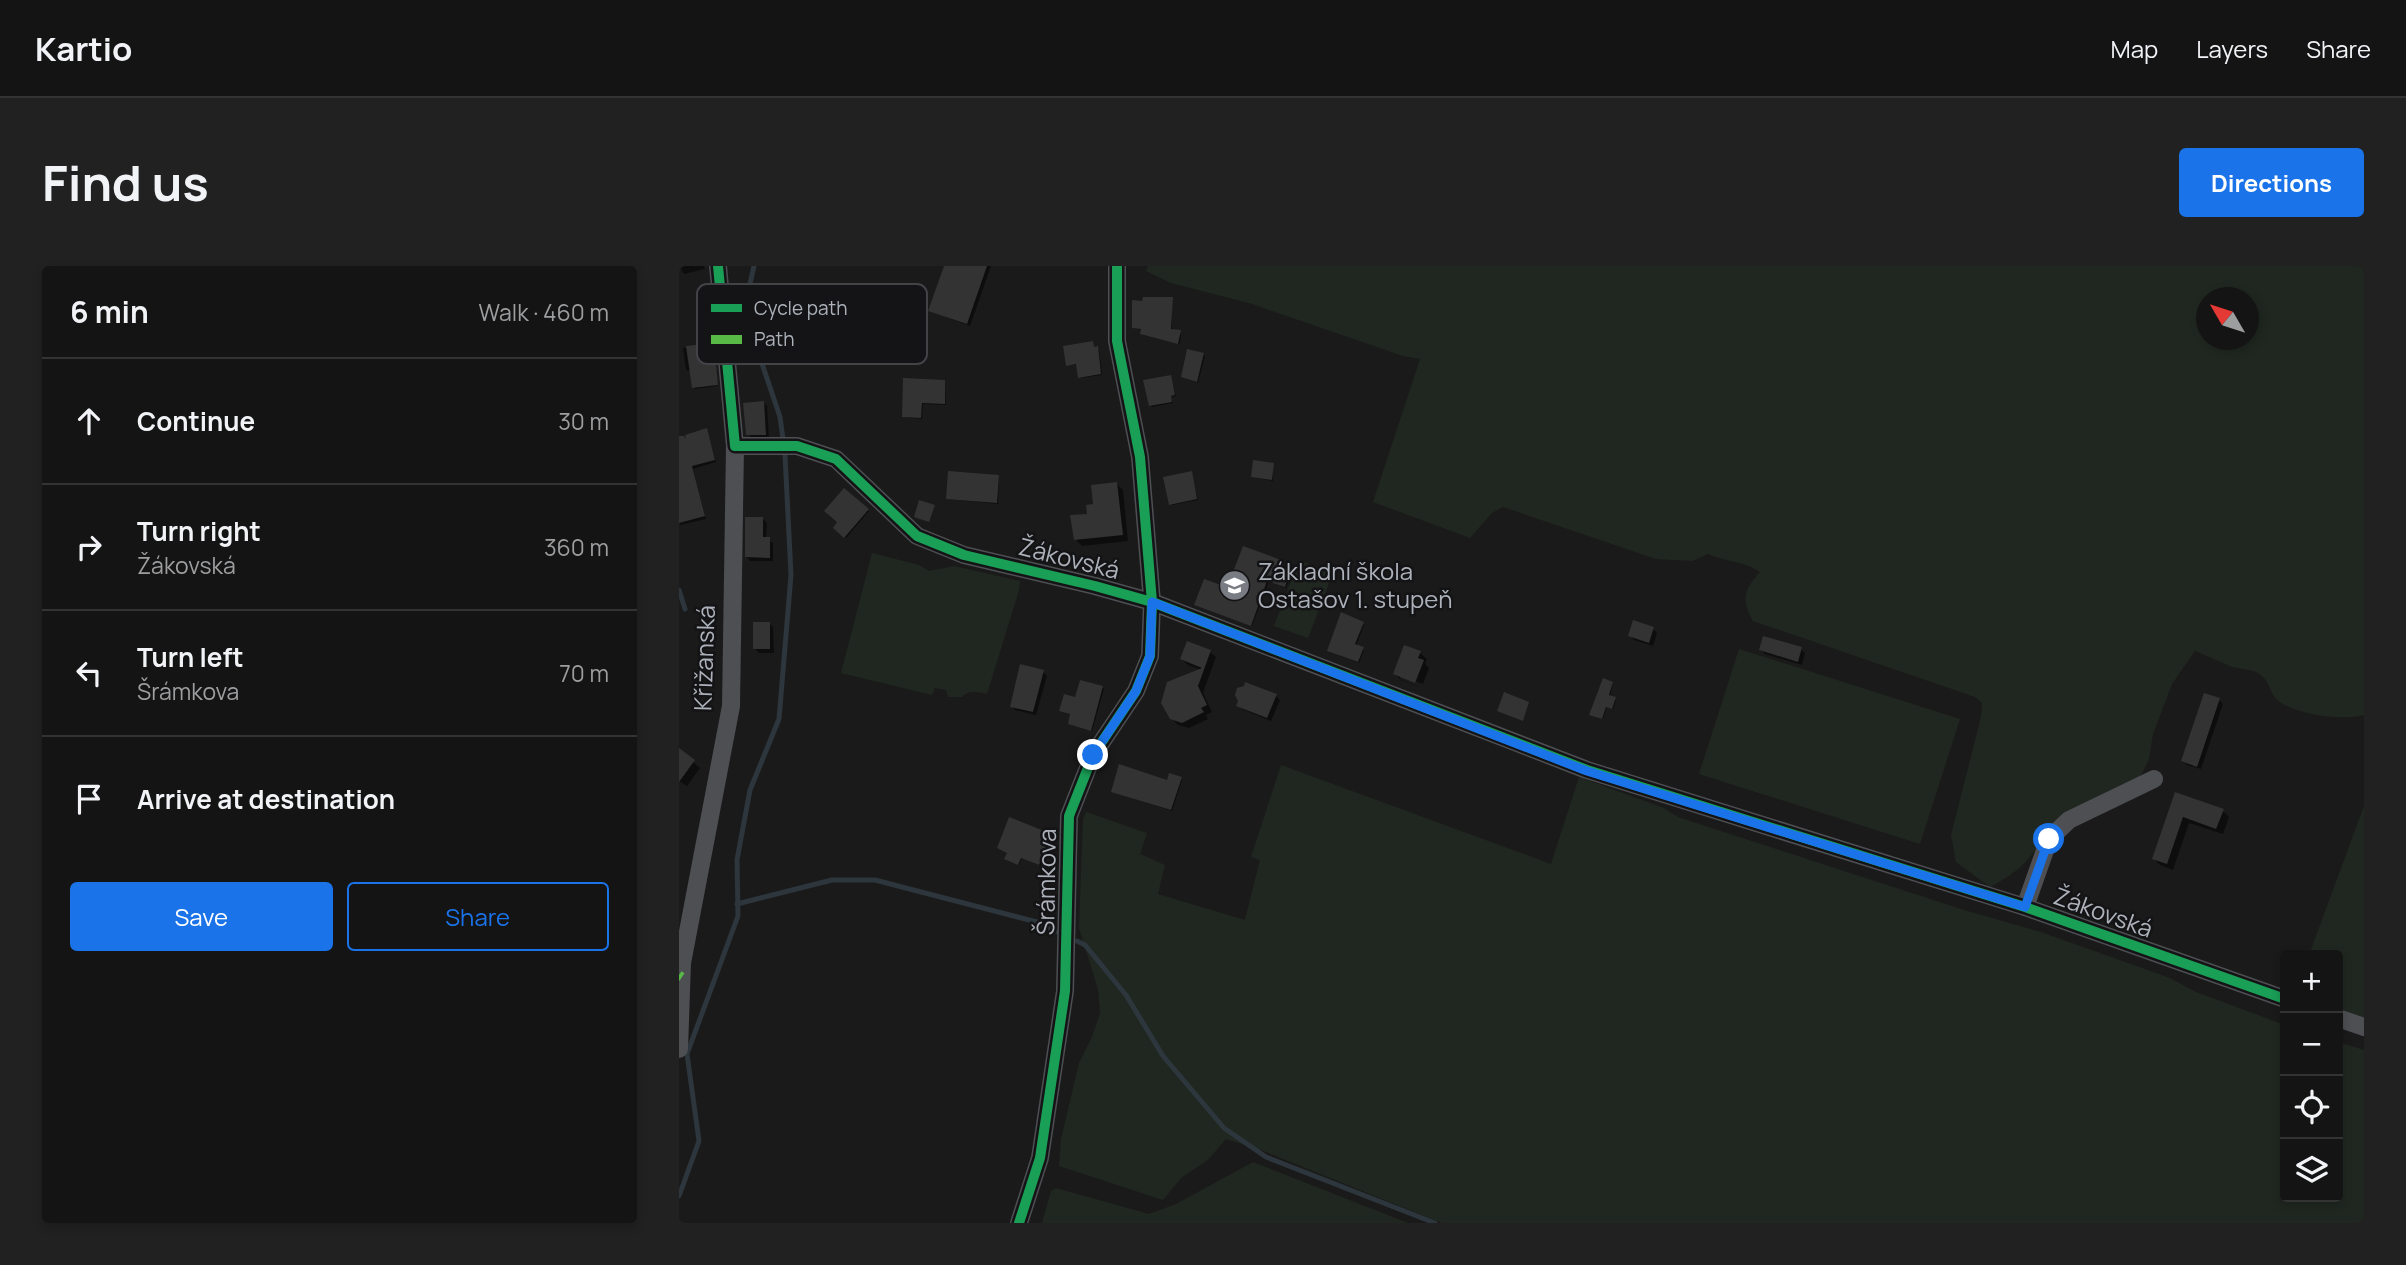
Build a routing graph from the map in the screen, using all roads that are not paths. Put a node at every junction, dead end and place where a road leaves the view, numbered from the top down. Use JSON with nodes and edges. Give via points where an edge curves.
{"nodes":[{"id":1,"x":718,"y":266,"type":"edge"},
{"id":2,"x":1117,"y":266,"type":"edge"},
{"id":3,"x":720,"y":284,"type":"edge"},
{"id":4,"x":727,"y":364,"type":"edge"},
{"id":5,"x":735,"y":446,"type":"junction"},
{"id":6,"x":1152,"y":602,"type":"junction"},
{"id":7,"x":2154,"y":779,"type":"dead end"},
{"id":8,"x":2025,"y":907,"type":"junction"},
{"id":9,"x":2280,"y":997,"type":"edge"},
{"id":10,"x":2343,"y":1020,"type":"edge"},
{"id":11,"x":2364,"y":1027,"type":"edge"},
{"id":12,"x":679,"y":1049,"type":"edge"},
{"id":13,"x":1019,"y":1223,"type":"edge"}],
"edges":[{"from":1,"to":3,"type":"street","name":"Křižanská"},
{"from":2,"to":6,"type":"street","name":"Šrámkova","via":[[1117,341],[1140,457]]},
{"from":4,"to":5,"type":"street","name":"Křižanská"},
{"from":5,"to":6,"type":"street","name":"Žákovská","via":[[797,446],[836,459],[917,536],[964,555]]},
{"from":5,"to":12,"type":"street","name":"Křižanská","via":[[731,706],[683,962]]},
{"from":6,"to":8,"type":"street","name":"Žákovská","via":[[1587,771]]},
{"from":6,"to":13,"type":"street","name":"Šrámkova","via":[[1150,656],[1136,691],[1093,755],[1069,816],[1065,991],[1040,1158]]},
{"from":7,"to":8,"type":"street","via":[[2069,820],[2049,839]]},
{"from":8,"to":9,"type":"street","name":"Žákovská"},
{"from":10,"to":11,"type":"street"}]}
